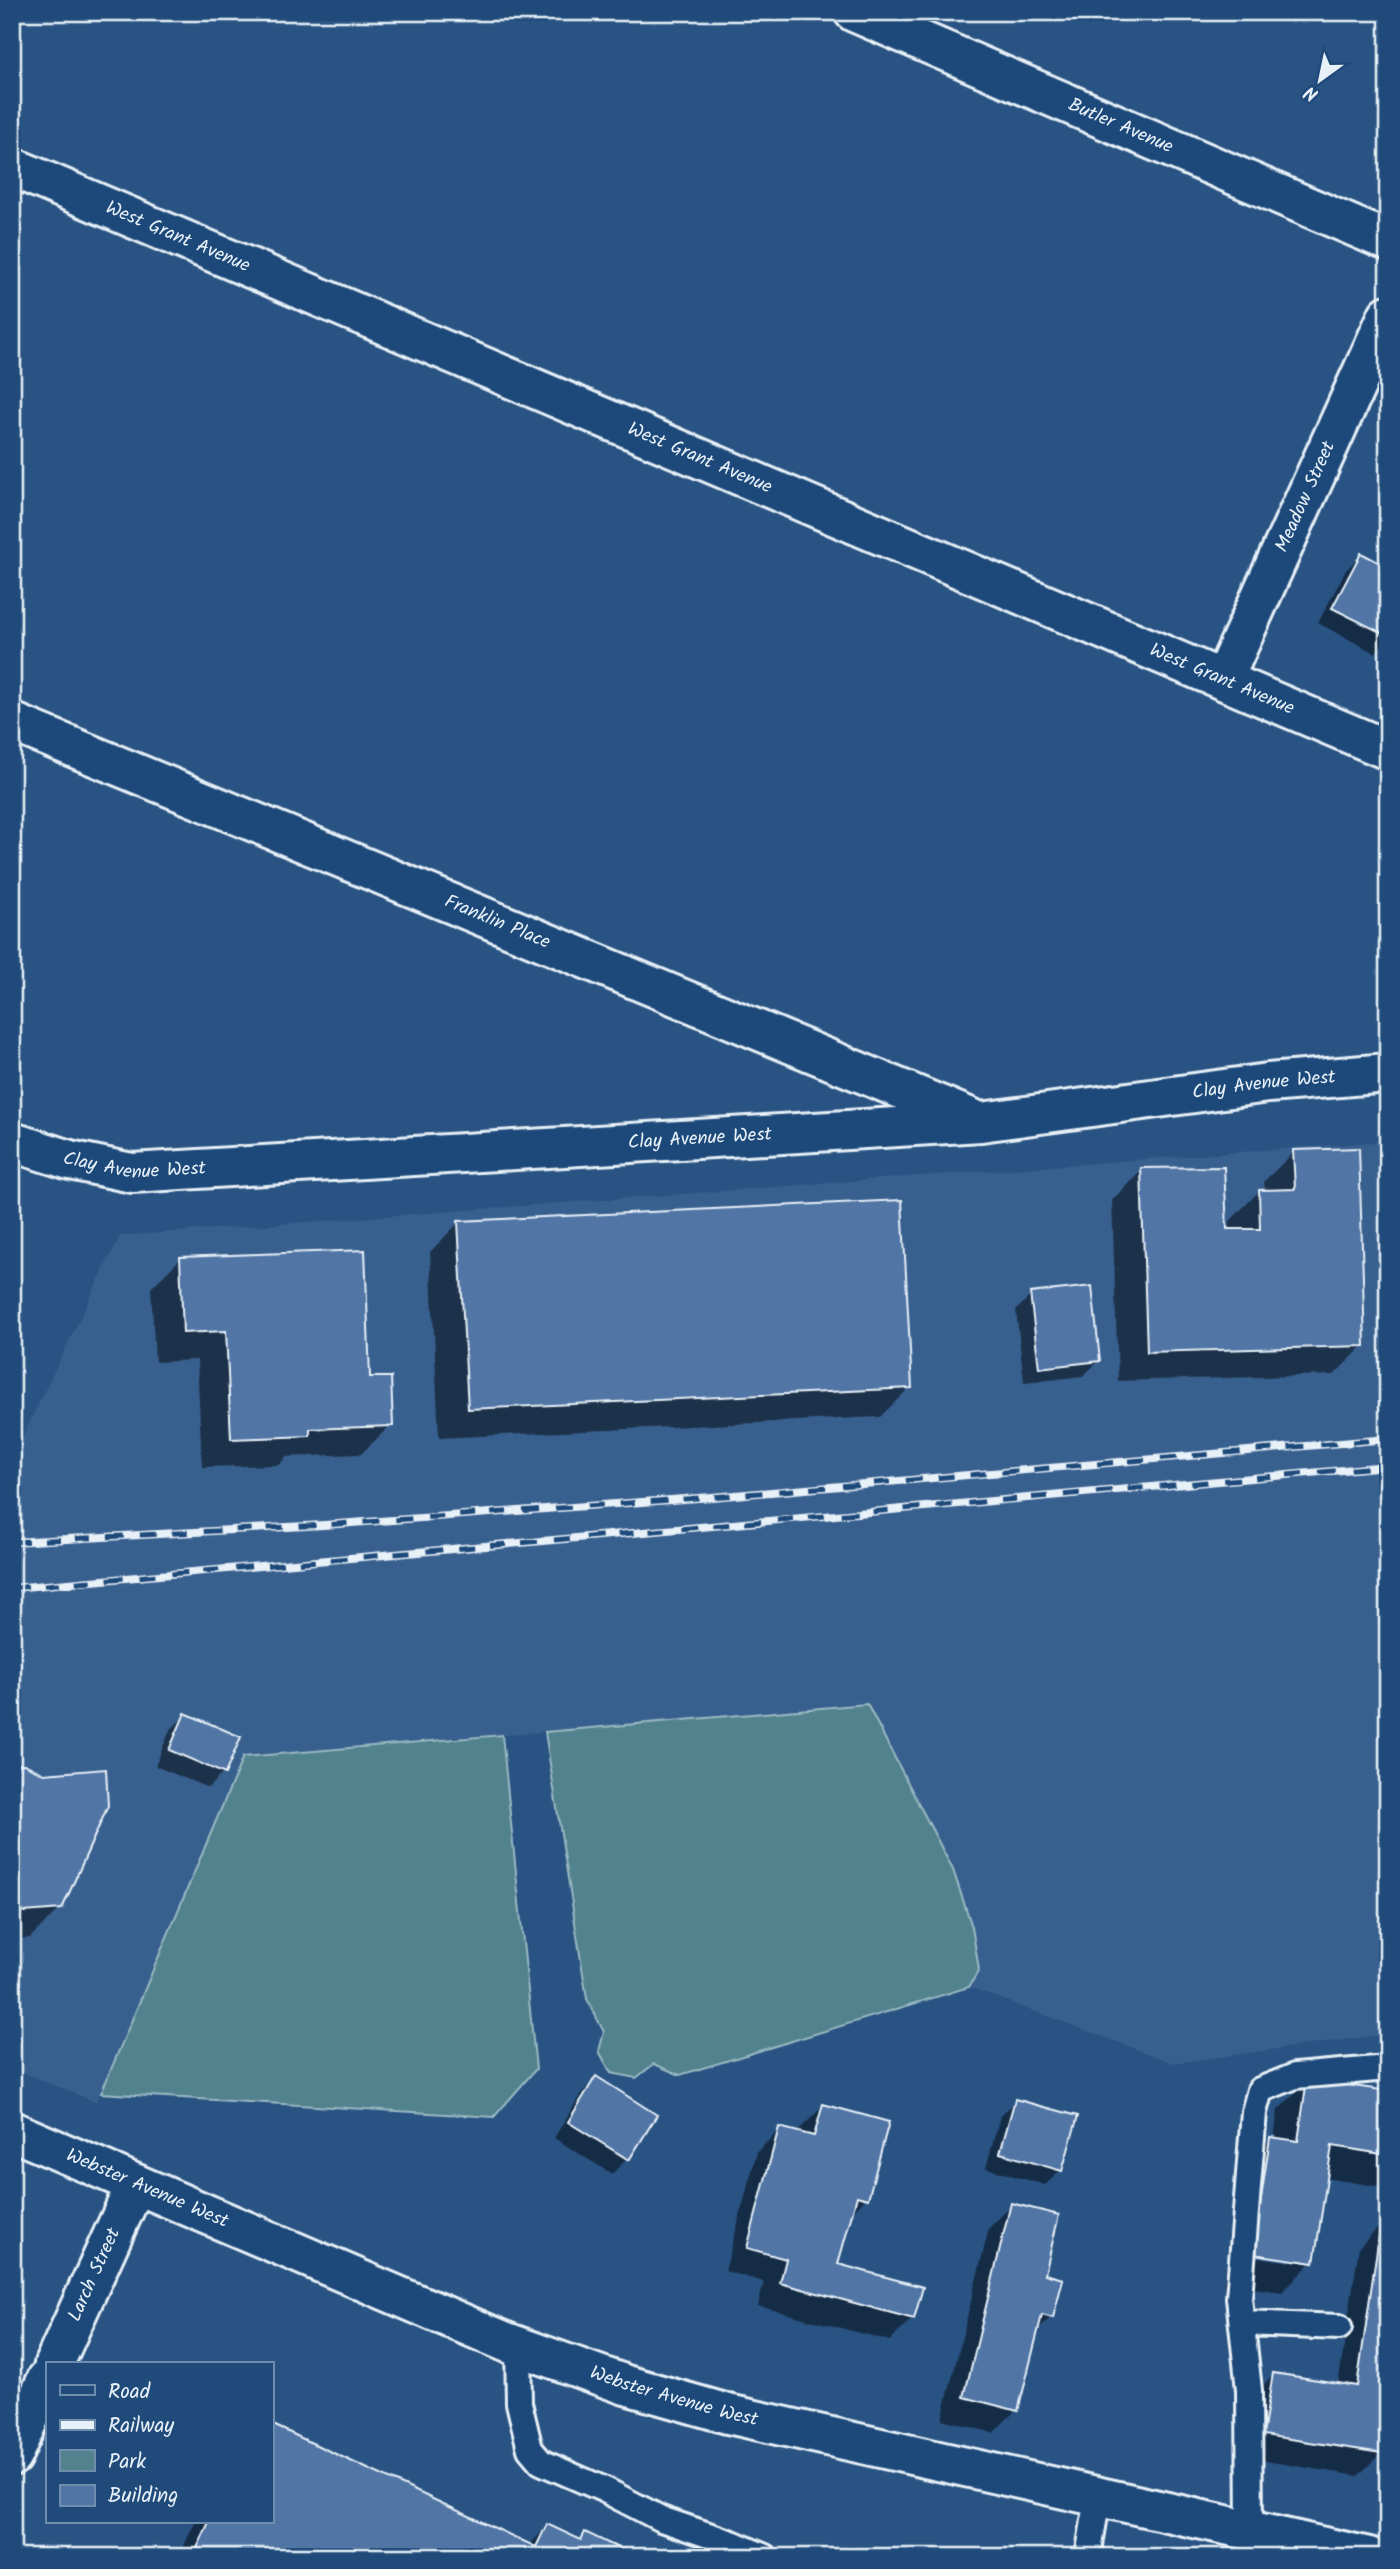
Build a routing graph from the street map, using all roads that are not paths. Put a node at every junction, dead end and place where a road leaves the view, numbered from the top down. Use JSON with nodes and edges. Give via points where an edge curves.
{"nodes":[{"id":1,"x":854,"y":12,"type":"edge"},
{"id":2,"x":12,"y":167,"type":"edge"},
{"id":3,"x":1388,"y":242,"type":"edge"},
{"id":4,"x":1388,"y":314,"type":"edge"},
{"id":5,"x":1223,"y":680,"type":"junction"},
{"id":6,"x":12,"y":722,"type":"edge"},
{"id":7,"x":1388,"y":750,"type":"edge"},
{"id":8,"x":1388,"y":1073,"type":"edge"},
{"id":9,"x":981,"y":1122,"type":"junction"},
{"id":10,"x":12,"y":1142,"type":"edge"},
{"id":11,"x":1388,"y":2068,"type":"edge"},
{"id":12,"x":12,"y":2131,"type":"edge"},
{"id":13,"x":136,"y":2184,"type":"junction"},
{"id":14,"x":1243,"y":2323,"type":"junction"},
{"id":15,"x":1339,"y":2327,"type":"dead end"},
{"id":16,"x":519,"y":2346,"type":"junction"},
{"id":17,"x":55,"y":2362,"type":"edge"},
{"id":18,"x":46,"y":2381,"type":"edge"},
{"id":19,"x":12,"y":2456,"type":"edge"},
{"id":20,"x":1098,"y":2497,"type":"junction"},
{"id":21,"x":1250,"y":2530,"type":"junction"},
{"id":22,"x":765,"y":2557,"type":"edge"},
{"id":23,"x":1088,"y":2557,"type":"edge"},
{"id":24,"x":1369,"y":2557,"type":"edge"}],
"edges":[{"from":1,"to":3,"type":"street","name":"Butler Avenue"},
{"from":2,"to":5,"type":"street","name":"West Grant Avenue"},
{"from":4,"to":5,"type":"street","name":"Meadow Street"},
{"from":5,"to":7,"type":"street","name":"West Grant Avenue"},
{"from":6,"to":9,"type":"street","name":"Franklin Place"},
{"from":8,"to":9,"type":"street","name":"Clay Avenue West","via":[[1268,1083]]},
{"from":9,"to":10,"type":"street","name":"Clay Avenue West","via":[[132,1173]]},
{"from":11,"to":14,"type":"lane","via":[[1295,2076],[1260,2090],[1254,2112],[1239,2298]]},
{"from":12,"to":13,"type":"street","name":"Webster Avenue West"},
{"from":13,"to":16,"type":"street","name":"Webster Avenue West"},
{"from":13,"to":17,"type":"street","name":"Larch Street"},
{"from":14,"to":15,"type":"lane"},
{"from":14,"to":21,"type":"lane","via":[[1250,2390]]},
{"from":16,"to":20,"type":"street","name":"Webster Avenue West","via":[[626,2385],[727,2414]]},
{"from":16,"to":22,"type":"lane","via":[[519,2403],[530,2449],[541,2462],[661,2519]]},
{"from":18,"to":19,"type":"street"},
{"from":20,"to":21,"type":"street","name":"Webster Avenue West"},
{"from":20,"to":23,"type":"lane"},
{"from":21,"to":24,"type":"street","name":"Webster Avenue West"}]}
